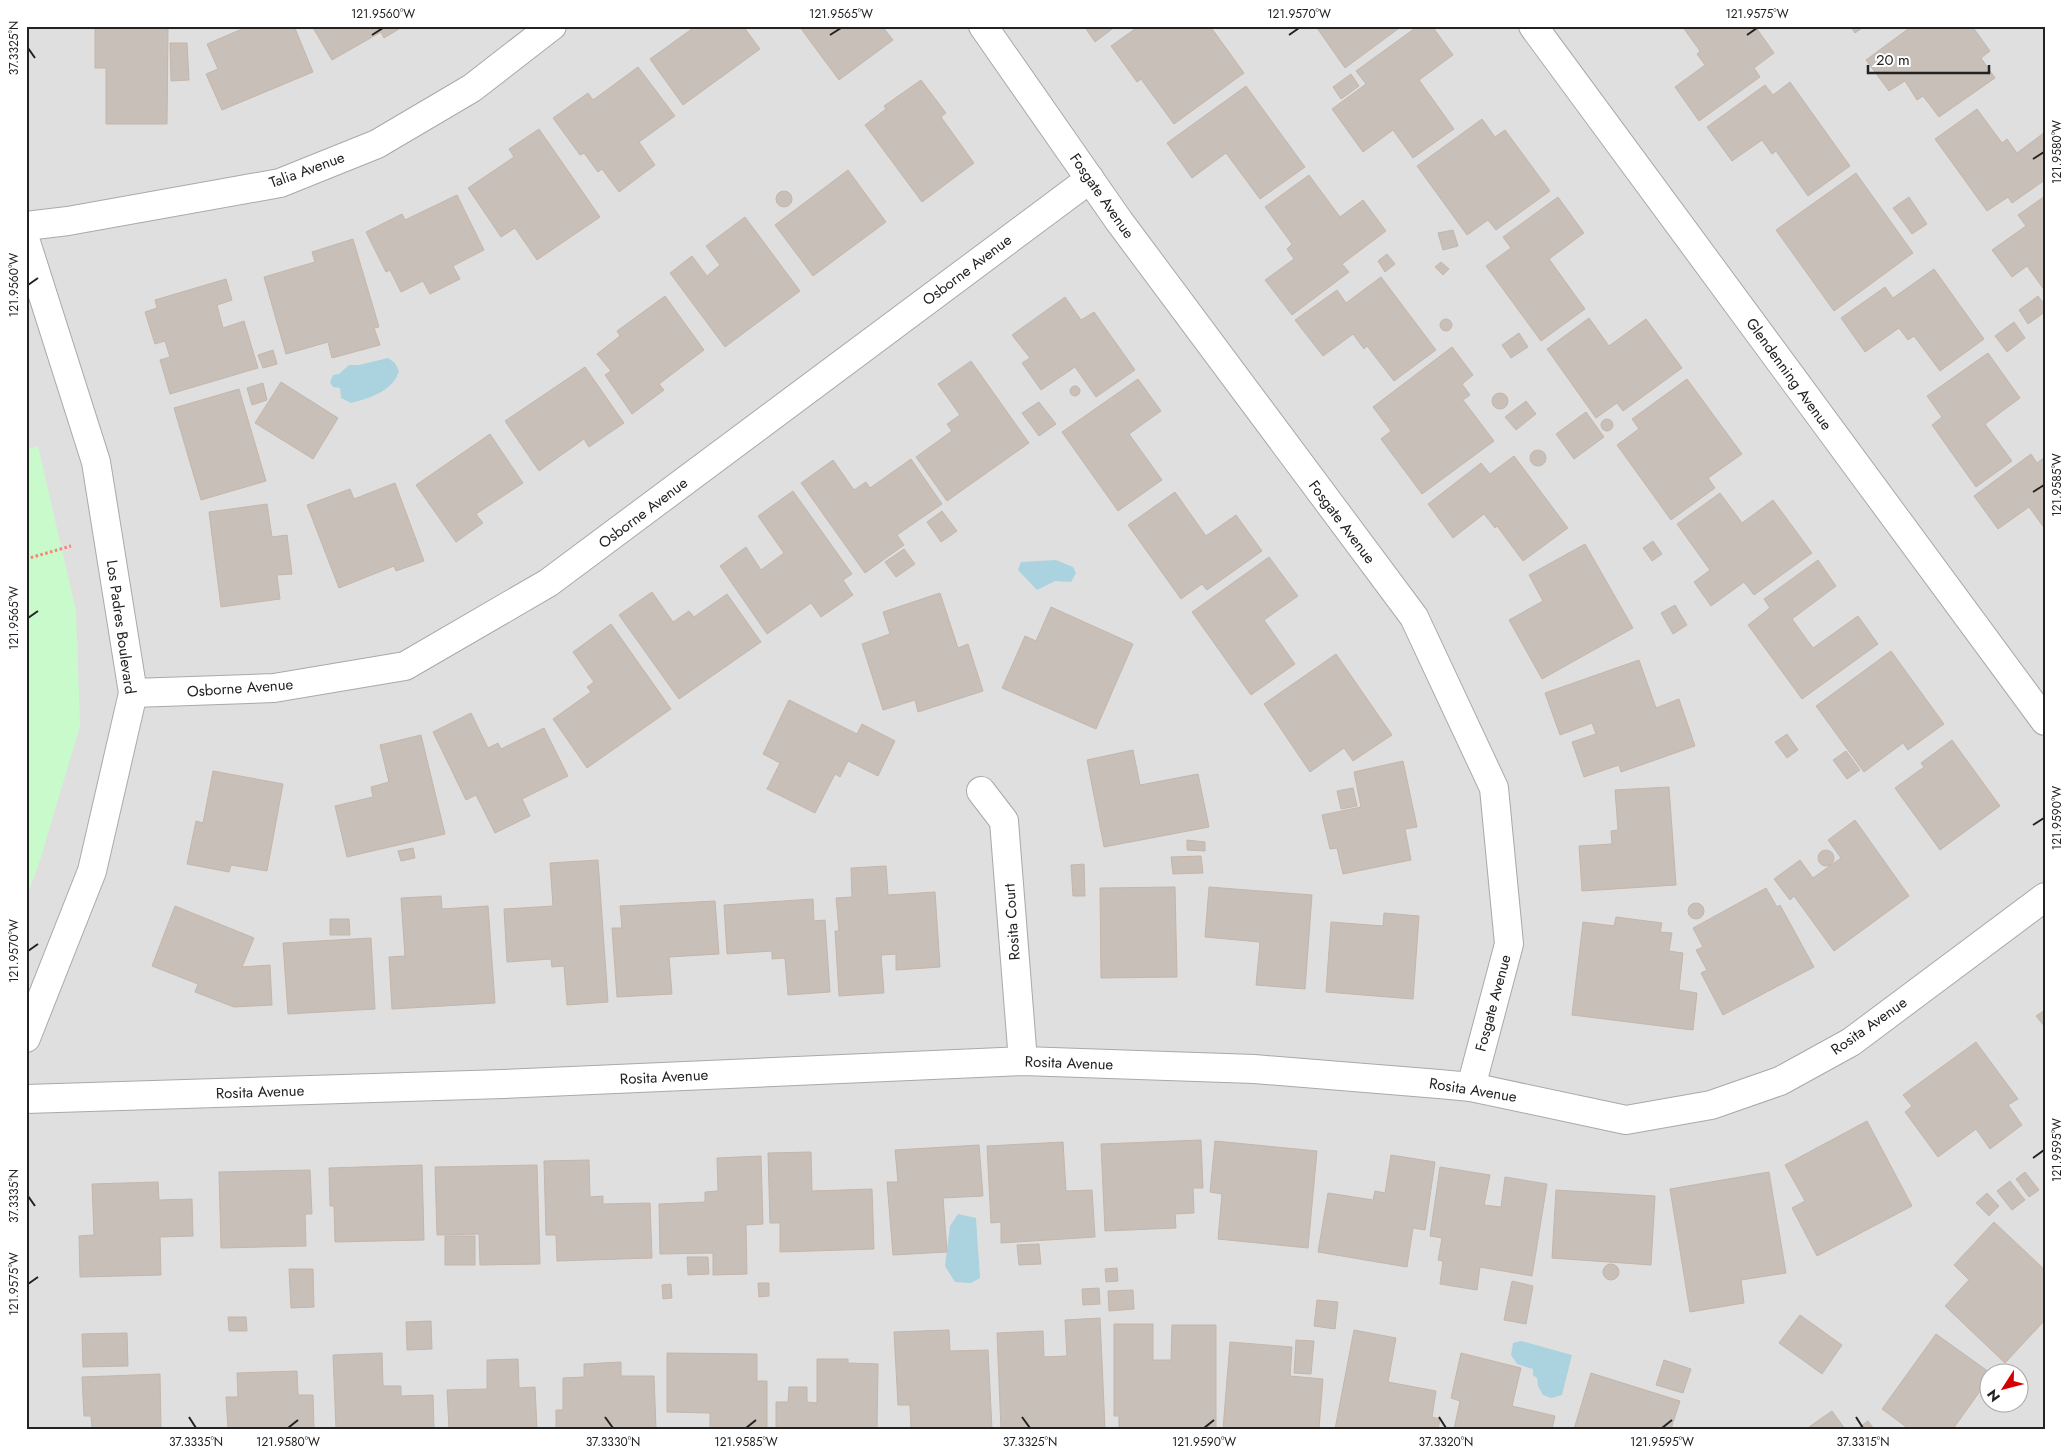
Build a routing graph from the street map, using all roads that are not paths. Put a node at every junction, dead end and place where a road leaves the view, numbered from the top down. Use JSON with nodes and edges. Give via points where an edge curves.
{"nodes":[{"id":1,"x":552,"y":26,"type":"edge"},
{"id":2,"x":983,"y":26,"type":"edge"},
{"id":3,"x":1533,"y":26,"type":"edge"},
{"id":4,"x":1090,"y":179,"type":"junction"},
{"id":5,"x":26,"y":226,"type":"edge"},
{"id":6,"x":26,"y":242,"type":"edge"},
{"id":7,"x":133,"y":694,"type":"junction"},
{"id":8,"x":2045,"y":721,"type":"edge"},
{"id":9,"x":981,"y":792,"type":"dead end"},
{"id":10,"x":2045,"y":898,"type":"edge"},
{"id":11,"x":26,"y":1038,"type":"edge"},
{"id":12,"x":1023,"y":1061,"type":"junction"},
{"id":13,"x":1471,"y":1087,"type":"junction"},
{"id":14,"x":26,"y":1099,"type":"edge"}],
"edges":[{"from":1,"to":5,"type":"street","name":"Talia Avenue","via":[[472,88],[377,144],[280,183]]},
{"from":2,"to":4,"type":"street","name":"Fosgate Avenue"},
{"from":3,"to":8,"type":"street","name":"Glendenning Avenue"},
{"from":4,"to":7,"type":"street","name":"Osborne Avenue","via":[[548,584],[405,666],[274,688]]},
{"from":4,"to":13,"type":"street","name":"Fosgate Avenue","via":[[1414,617],[1494,788],[1509,944]]},
{"from":6,"to":7,"type":"street","name":"Los Padres Boulevard","via":[[96,462]]},
{"from":7,"to":11,"type":"street","name":"Los Padres Boulevard","via":[[92,871]]},
{"from":9,"to":12,"type":"street","name":"Rosita Court","via":[[1004,821]]},
{"from":10,"to":13,"type":"street","name":"Rosita Avenue","via":[[1851,1042],[1780,1081],[1711,1105],[1626,1120]]},
{"from":12,"to":13,"type":"street","name":"Rosita Avenue","via":[[1254,1069]]},
{"from":12,"to":14,"type":"street","name":"Rosita Avenue","via":[[513,1084]]}]}
